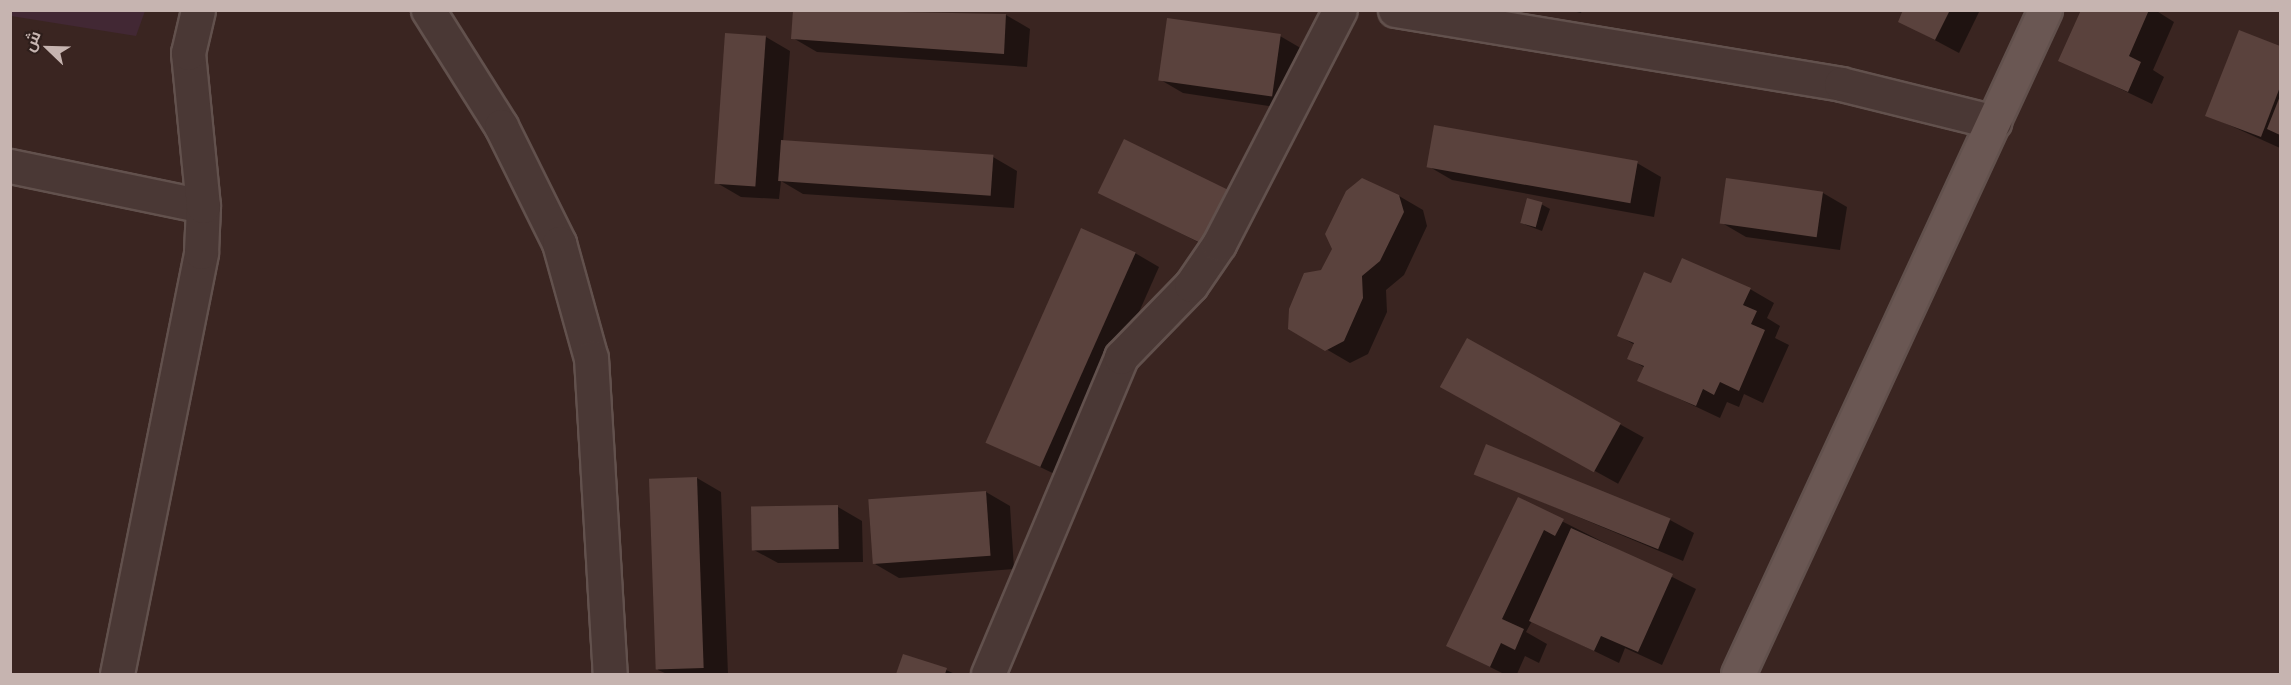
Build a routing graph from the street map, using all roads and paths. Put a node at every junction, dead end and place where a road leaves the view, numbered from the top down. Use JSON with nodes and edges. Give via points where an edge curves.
{"nodes":[{"id":1,"x":198,"y":10,"type":"edge"},
{"id":2,"x":428,"y":10,"type":"edge"},
{"id":3,"x":1340,"y":10,"type":"edge"},
{"id":4,"x":1395,"y":10,"type":"edge"},
{"id":5,"x":2045,"y":10,"type":"edge"},
{"id":6,"x":1994,"y":122,"type":"junction"},
{"id":7,"x":10,"y":166,"type":"edge"},
{"id":8,"x":202,"y":206,"type":"junction"},
{"id":9,"x":117,"y":675,"type":"edge"},
{"id":10,"x":610,"y":675,"type":"edge"},
{"id":11,"x":988,"y":675,"type":"edge"},
{"id":12,"x":1738,"y":675,"type":"edge"}],
"edges":[{"from":1,"to":8,"type":"street","via":[[188,53]]},
{"from":2,"to":10,"type":"street","via":[[501,126],[559,243],[591,358]]},
{"from":3,"to":11,"type":"street","via":[[1219,244],[1191,285],[1121,357]]},
{"from":4,"to":6,"type":"street","via":[[1840,84]]},
{"from":5,"to":6,"type":"main road"},
{"from":6,"to":12,"type":"main road"},
{"from":7,"to":8,"type":"street"},
{"from":8,"to":9,"type":"street","via":[[201,252]]}]}
